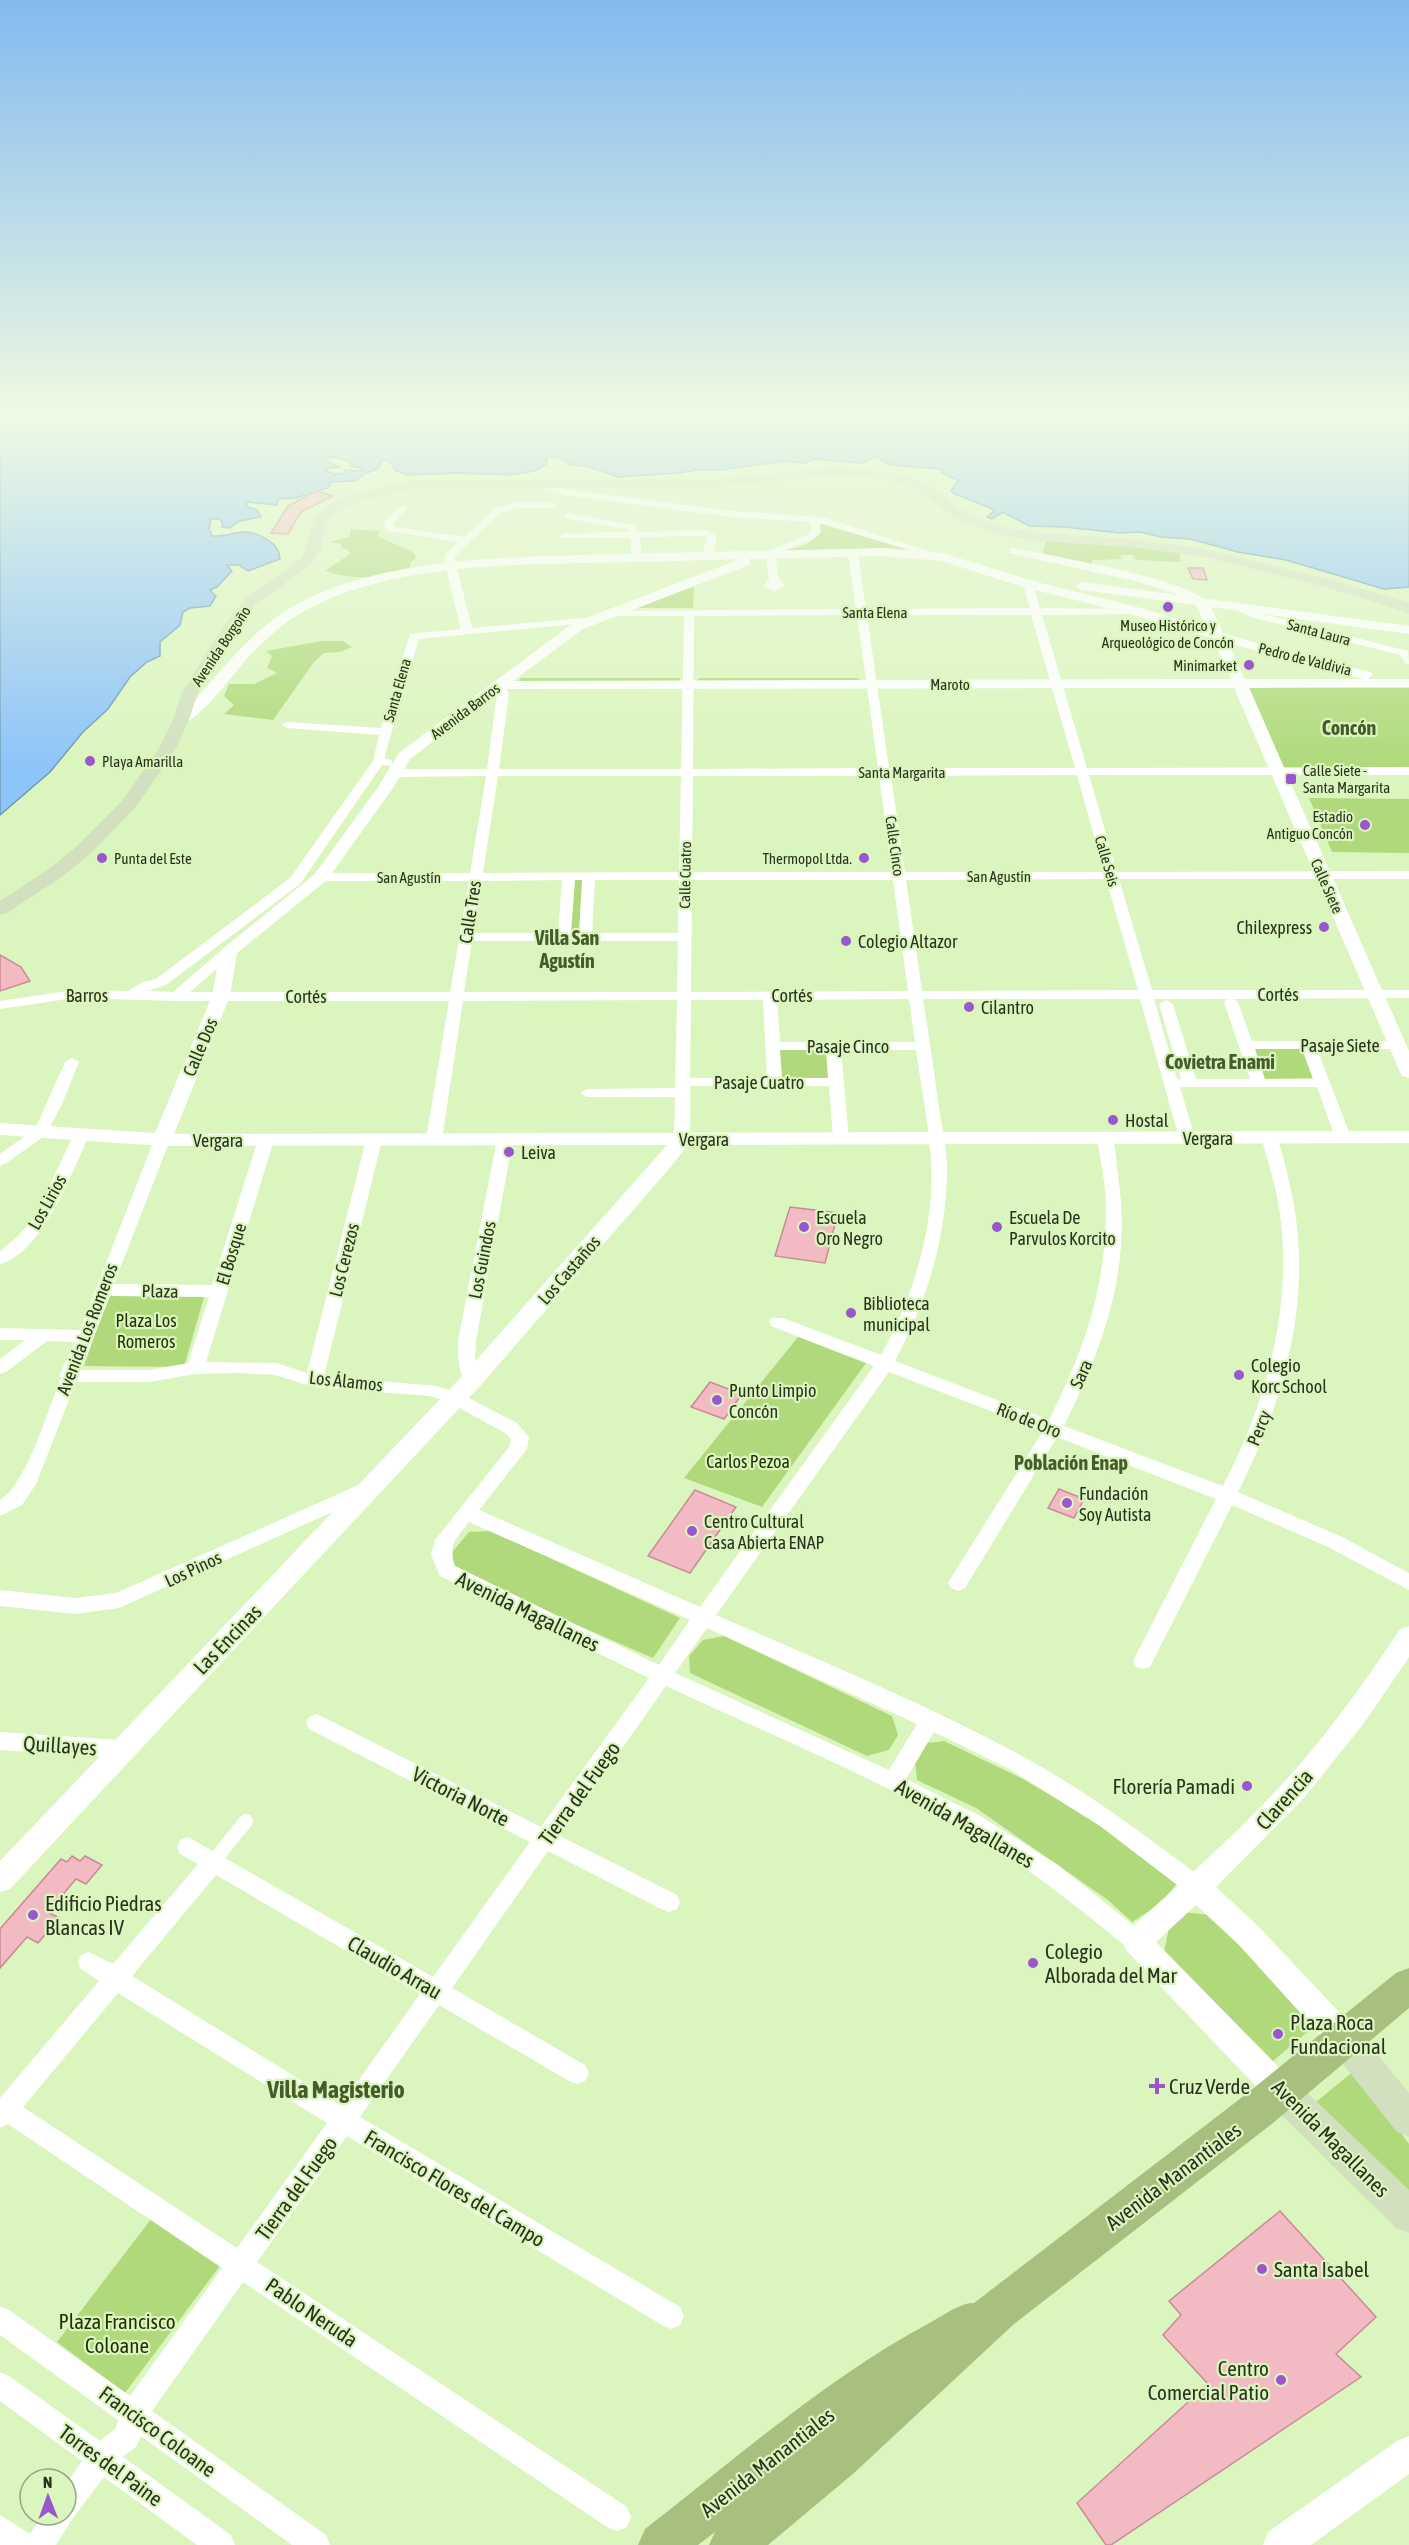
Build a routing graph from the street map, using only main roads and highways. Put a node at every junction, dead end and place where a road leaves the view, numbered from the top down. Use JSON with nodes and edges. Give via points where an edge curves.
{"nodes":[{"id":1,"x":318,"y":531,"type":"edge"},
{"id":2,"x":1003,"y":531,"type":"edge"},
{"id":3,"x":1409,"y":608,"type":"edge"},
{"id":4,"x":0,"y":909,"type":"edge"},
{"id":5,"x":1409,"y":1985,"type":"edge"},
{"id":6,"x":1344,"y":2039,"type":"junction"},
{"id":7,"x":1281,"y":2091,"type":"junction"},
{"id":8,"x":1409,"y":2120,"type":"edge"},
{"id":9,"x":1409,"y":2215,"type":"edge"},
{"id":10,"x":999,"y":2309,"type":"junction"},
{"id":11,"x":661,"y":2545,"type":"edge"},
{"id":12,"x":732,"y":2545,"type":"edge"}],
"edges":[{"from":1,"to":4,"type":"main road","name":"Avenida Borgoño","via":[[315,548],[307,560],[254,598],[239,614],[190,692],[181,720],[157,766],[115,822],[90,846]]},
{"from":2,"to":3,"type":"main road","name":"Avenida Borgoño","via":[[1204,553]]},
{"from":5,"to":6,"type":"main road","name":"Avenida Manantiales"},
{"from":6,"to":7,"type":"main road","name":"Avenida Manantiales"},
{"from":6,"to":8,"type":"main road"},
{"from":7,"to":9,"type":"main road","name":"Avenida Magallanes"},
{"from":7,"to":10,"type":"main road","name":"Avenida Manantiales"},
{"from":10,"to":11,"type":"main road","name":"Avenida Manantiales","via":[[954,2331],[865,2386]]},
{"from":10,"to":12,"type":"main road","name":"Avenida Manantiales","via":[[838,2457]]}]}
